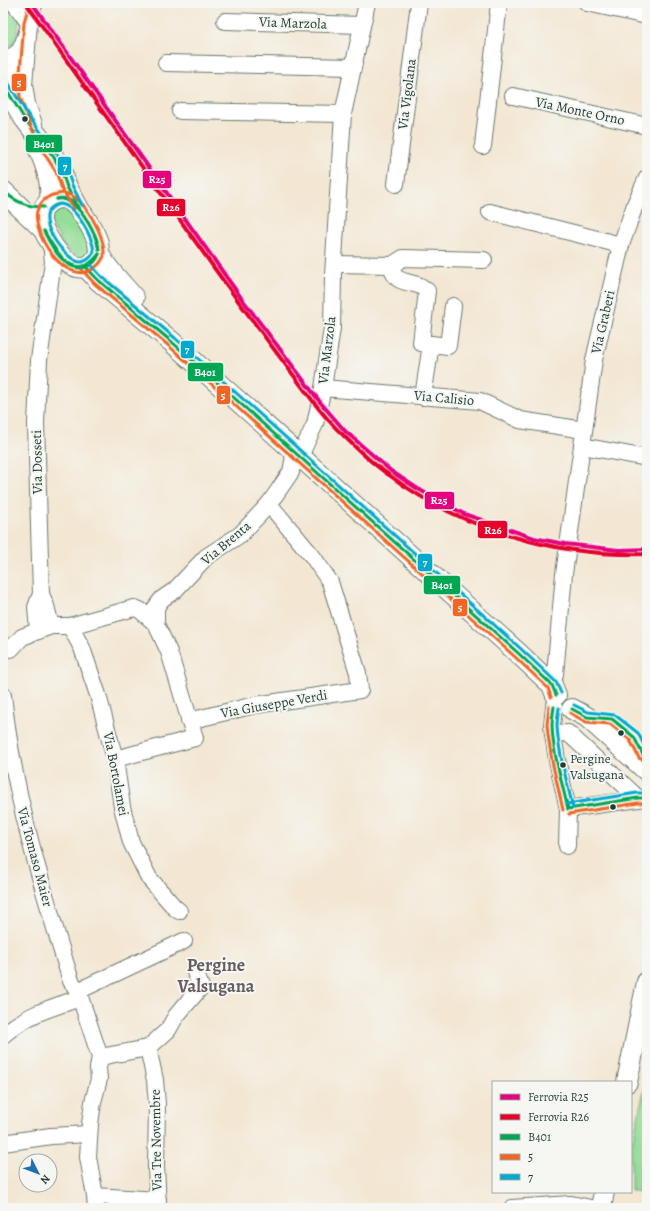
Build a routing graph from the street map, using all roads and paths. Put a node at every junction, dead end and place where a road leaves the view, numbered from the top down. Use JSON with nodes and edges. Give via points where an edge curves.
{"nodes":[{"id":1,"x":14,"y":3,"type":"edge"},
{"id":2,"x":34,"y":3,"type":"edge"},
{"id":3,"x":367,"y":3,"type":"edge"},
{"id":4,"x":419,"y":3,"type":"edge"},
{"id":5,"x":499,"y":3,"type":"edge"},
{"id":6,"x":587,"y":3,"type":"edge"},
{"id":7,"x":647,"y":16,"type":"edge"},
{"id":8,"x":225,"y":21,"type":"dead end"},
{"id":9,"x":29,"y":22,"type":"junction"},
{"id":10,"x":362,"y":25,"type":"junction"},
{"id":11,"x":3,"y":60,"type":"edge"},
{"id":12,"x":26,"y":61,"type":"junction"},
{"id":13,"x":166,"y":63,"type":"dead end"},
{"id":14,"x":353,"y":67,"type":"junction"},
{"id":15,"x":3,"y":76,"type":"edge"},
{"id":16,"x":3,"y":84,"type":"edge"},
{"id":17,"x":513,"y":96,"type":"dead end"},
{"id":18,"x":180,"y":111,"type":"dead end"},
{"id":19,"x":343,"y":114,"type":"junction"},
{"id":20,"x":24,"y":118,"type":"junction"},
{"id":21,"x":647,"y":126,"type":"edge"},
{"id":22,"x":41,"y":140,"type":"junction"},
{"id":23,"x":483,"y":146,"type":"dead end"},
{"id":24,"x":647,"y":178,"type":"edge"},
{"id":25,"x":396,"y":184,"type":"dead end"},
{"id":26,"x":10,"y":197,"type":"edge"},
{"id":27,"x":641,"y":203,"type":"edge"},
{"id":28,"x":47,"y":204,"type":"junction"},
{"id":29,"x":78,"y":208,"type":"junction"},
{"id":30,"x":490,"y":212,"type":"dead end"},
{"id":31,"x":47,"y":236,"type":"junction"},
{"id":32,"x":621,"y":245,"type":"junction"},
{"id":33,"x":484,"y":260,"type":"dead end"},
{"id":34,"x":88,"y":263,"type":"junction"},
{"id":35,"x":334,"y":264,"type":"junction"},
{"id":36,"x":392,"y":265,"type":"junction"},
{"id":37,"x":47,"y":298,"type":"junction"},
{"id":38,"x":453,"y":306,"type":"dead end"},
{"id":39,"x":431,"y":344,"type":"junction"},
{"id":40,"x":323,"y":388,"type":"junction"},
{"id":41,"x":423,"y":397,"type":"junction"},
{"id":42,"x":584,"y":430,"type":"junction"},
{"id":43,"x":582,"y":446,"type":"junction"},
{"id":44,"x":647,"y":458,"type":"edge"},
{"id":45,"x":298,"y":460,"type":"junction"},
{"id":46,"x":269,"y":504,"type":"junction"},
{"id":47,"x":156,"y":624,"type":"junction"},
{"id":48,"x":70,"y":626,"type":"junction"},
{"id":49,"x":45,"y":628,"type":"junction"},
{"id":50,"x":6,"y":651,"type":"edge"},
{"id":51,"x":3,"y":694,"type":"edge"},
{"id":52,"x":559,"y":699,"type":"junction"},
{"id":53,"x":189,"y":721,"type":"junction"},
{"id":54,"x":553,"y":734,"type":"junction"},
{"id":55,"x":115,"y":758,"type":"junction"},
{"id":56,"x":646,"y":761,"type":"edge"},
{"id":57,"x":643,"y":798,"type":"edge"},
{"id":58,"x":568,"y":809,"type":"junction"},
{"id":59,"x":567,"y":846,"type":"dead end"},
{"id":60,"x":179,"y":911,"type":"dead end"},
{"id":61,"x":184,"y":941,"type":"dead end"},
{"id":62,"x":194,"y":969,"type":"dead end"},
{"id":63,"x":647,"y":982,"type":"edge"},
{"id":64,"x":79,"y":994,"type":"junction"},
{"id":65,"x":642,"y":1034,"type":"edge"},
{"id":66,"x":3,"y":1036,"type":"edge"},
{"id":67,"x":148,"y":1048,"type":"junction"},
{"id":68,"x":100,"y":1057,"type":"junction"},
{"id":69,"x":627,"y":1081,"type":"edge"},
{"id":70,"x":89,"y":1134,"type":"junction"},
{"id":71,"x":3,"y":1143,"type":"edge"},
{"id":72,"x":604,"y":1193,"type":"edge"},
{"id":73,"x":95,"y":1202,"type":"edge"},
{"id":74,"x":158,"y":1204,"type":"edge"},
{"id":75,"x":513,"y":1208,"type":"edge"},
{"id":76,"x":591,"y":1208,"type":"edge"},
{"id":77,"x":601,"y":1208,"type":"edge"}],
"edges":[{"from":1,"to":9,"type":"street"},
{"from":2,"to":9,"type":"street"},
{"from":3,"to":10,"type":"street","name":"Via Marzola"},
{"from":4,"to":25,"type":"street","name":"Via Vigolana"},
{"from":5,"to":23,"type":"street"},
{"from":6,"to":7,"type":"street"},
{"from":8,"to":10,"type":"street","name":"Via Marzola"},
{"from":9,"to":11,"type":"street","via":[[20,49]]},
{"from":9,"to":12,"type":"street"},
{"from":10,"to":14,"type":"street","name":"Via Marzola"},
{"from":12,"to":15,"type":"street","via":[[20,69]]},
{"from":12,"to":22,"type":"street","via":[[25,96]]},
{"from":13,"to":14,"type":"street"},
{"from":14,"to":19,"type":"street","name":"Via Marzola"},
{"from":16,"to":20,"type":"main road"},
{"from":17,"to":21,"type":"street","name":"Via Monte Orno"},
{"from":18,"to":19,"type":"street"},
{"from":19,"to":35,"type":"street","name":"Via Marzola"},
{"from":20,"to":22,"type":"main road"},
{"from":20,"to":28,"type":"main road","via":[[47,169],[51,191]]},
{"from":22,"to":29,"type":"main road","via":[[61,170]]},
{"from":24,"to":27,"type":"street","name":"Via Graberi"},
{"from":26,"to":28,"type":"main road","via":[[27,207]]},
{"from":26,"to":31,"type":"main road"},
{"from":27,"to":32,"type":"street","name":"Via Graberi"},
{"from":28,"to":29,"type":"main road","via":[[60,198],[66,199]]},
{"from":28,"to":31,"type":"main road","via":[[41,215]]},
{"from":29,"to":34,"type":"main road","via":[[98,242]]},
{"from":30,"to":32,"type":"street"},
{"from":31,"to":34,"type":"main road","via":[[71,265]]},
{"from":31,"to":37,"type":"street","name":"Via Dosseti","via":[[53,262]]},
{"from":32,"to":42,"type":"street","name":"Via Graberi","via":[[594,360]]},
{"from":33,"to":36,"type":"street","via":[[403,258]]},
{"from":34,"to":37,"type":"street","name":"Via Dosseti","via":[[59,277]]},
{"from":34,"to":45,"type":"main road","via":[[110,270],[172,342]]},
{"from":35,"to":36,"type":"street"},
{"from":35,"to":40,"type":"street","name":"Via Marzola","via":[[332,328]]},
{"from":36,"to":39,"type":"street","via":[[392,272],[402,282],[420,286],[427,291],[421,343]]},
{"from":37,"to":49,"type":"street","name":"Via Dosseti","via":[[39,360],[36,423]]},
{"from":38,"to":39,"type":"street","via":[[448,346]]},
{"from":39,"to":41,"type":"street"},
{"from":40,"to":41,"type":"street","name":"Via Calisio"},
{"from":40,"to":45,"type":"street","name":"Via Marzola","via":[[315,424]]},
{"from":41,"to":42,"type":"street","name":"Via Calisio","via":[[480,401],[520,420]]},
{"from":42,"to":43,"type":"street","name":"Via Graberi"},
{"from":43,"to":44,"type":"street"},
{"from":43,"to":52,"type":"street","name":"Via Graberi","via":[[564,574],[555,674]]},
{"from":45,"to":46,"type":"street","name":"Via Brenta"},
{"from":45,"to":52,"type":"main road"},
{"from":46,"to":47,"type":"street","name":"Via Brenta","via":[[241,534],[206,557],[175,590],[162,599],[156,607]]},
{"from":46,"to":53,"type":"street","name":"Via Giuseppe Verdi","via":[[313,557],[330,582],[358,673],[360,690],[256,705]]},
{"from":47,"to":48,"type":"street","via":[[134,608]]},
{"from":47,"to":53,"type":"street","via":[[169,652]]},
{"from":48,"to":49,"type":"street"},
{"from":48,"to":55,"type":"street","name":"Via Bortolamei","via":[[84,655],[98,696]]},
{"from":49,"to":50,"type":"street","via":[[22,637]]},
{"from":51,"to":64,"type":"street","name":"Via Tomaso Maier","via":[[7,730],[23,813],[40,880],[72,982]]},
{"from":52,"to":54,"type":"street","name":"Via Graberi","via":[[552,725]]},
{"from":52,"to":56,"type":"main road"},
{"from":53,"to":55,"type":"street","via":[[195,738]]},
{"from":54,"to":57,"type":"street","via":[[568,733]]},
{"from":54,"to":58,"type":"street","name":"Via Graberi"},
{"from":55,"to":60,"type":"street","name":"Via Bortolamei","via":[[122,807],[131,842],[149,878]]},
{"from":57,"to":58,"type":"street"},
{"from":58,"to":59,"type":"street","name":"Via Graberi"},
{"from":61,"to":64,"type":"street"},
{"from":62,"to":67,"type":"street","via":[[201,987],[176,1016],[168,1030]]},
{"from":63,"to":65,"type":"main road"},
{"from":64,"to":66,"type":"street","via":[[22,1020]]},
{"from":64,"to":68,"type":"street","name":"Via Tomaso Maier"},
{"from":65,"to":69,"type":"main road"},
{"from":67,"to":68,"type":"street"},
{"from":67,"to":74,"type":"street","name":"Via Tre Novembre","via":[[158,1104]]},
{"from":68,"to":70,"type":"street","via":[[99,1079]]},
{"from":70,"to":71,"type":"street"},
{"from":70,"to":73,"type":"street","via":[[88,1157]]},
{"from":72,"to":77,"type":"main road"},
{"from":73,"to":74,"type":"street"},
{"from":75,"to":76,"type":"street","via":[[570,1204]]}]}
